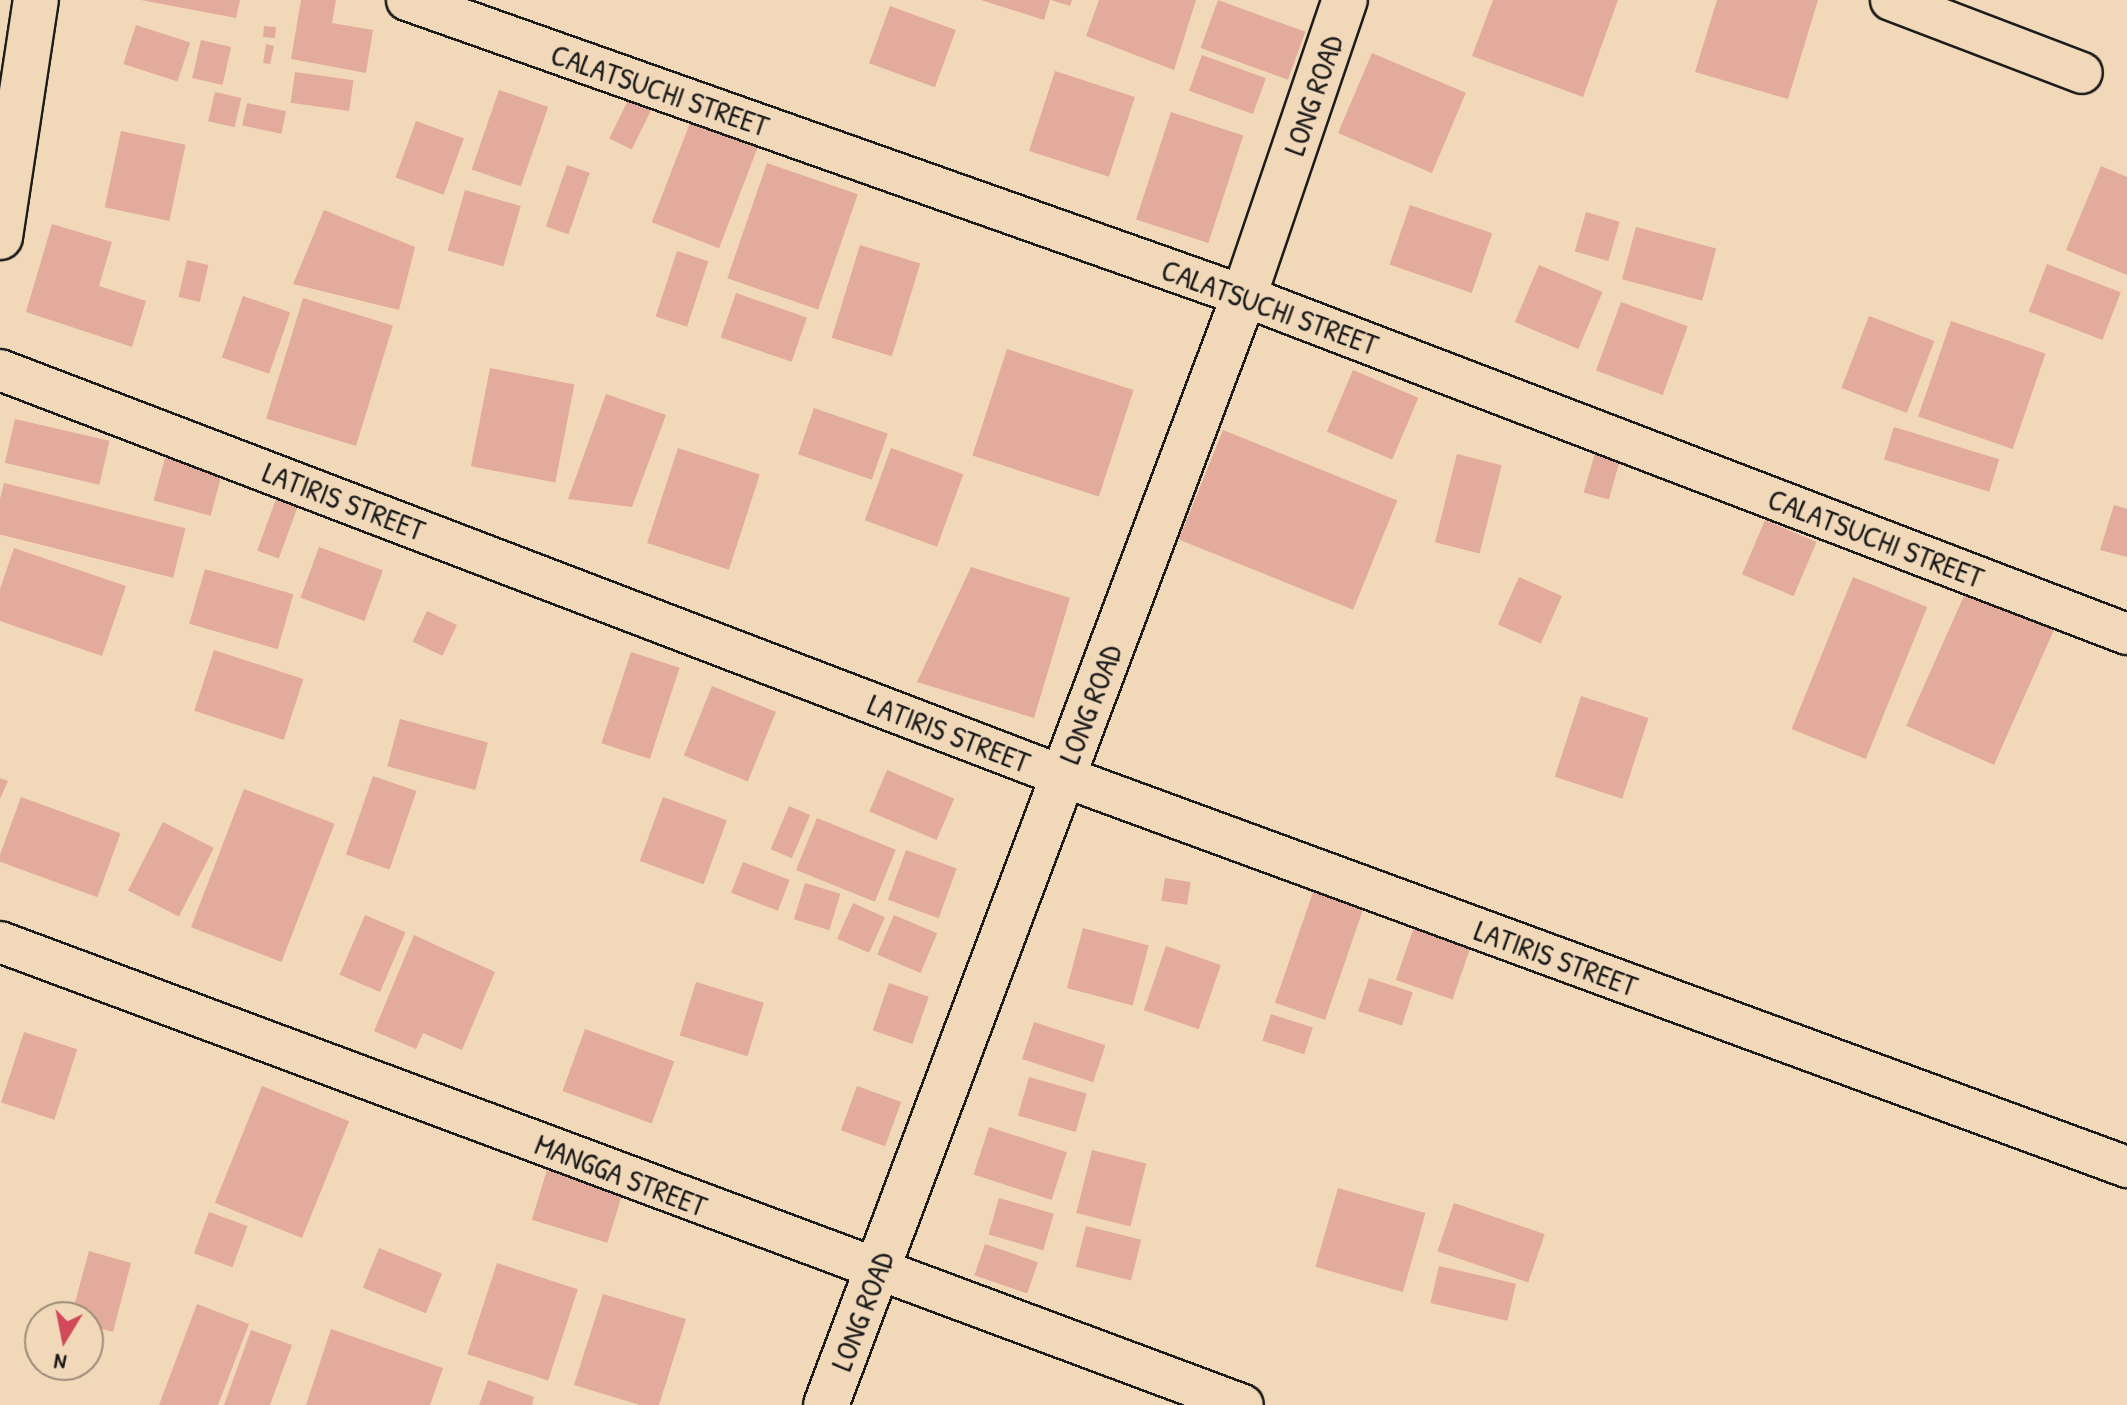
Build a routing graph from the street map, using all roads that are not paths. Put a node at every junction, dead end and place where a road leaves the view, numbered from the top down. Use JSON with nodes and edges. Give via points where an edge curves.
{"nodes":[{"id":1,"x":36,"y":0,"type":"edge"},
{"id":2,"x":407,"y":0,"type":"edge"},
{"id":3,"x":1345,"y":0,"type":"edge"},
{"id":4,"x":1891,"y":0,"type":"edge"},
{"id":5,"x":2082,"y":73,"type":"dead end"},
{"id":6,"x":0,"y":237,"type":"edge"},
{"id":7,"x":1244,"y":296,"type":"junction"},
{"id":8,"x":0,"y":370,"type":"edge"},
{"id":9,"x":2127,"y":634,"type":"edge"},
{"id":10,"x":1062,"y":776,"type":"junction"},
{"id":11,"x":0,"y":942,"type":"edge"},
{"id":12,"x":2127,"y":1167,"type":"edge"},
{"id":13,"x":877,"y":1271,"type":"junction"},
{"id":14,"x":826,"y":1405,"type":"edge"},
{"id":15,"x":1243,"y":1405,"type":"edge"}],
"edges":[{"from":1,"to":6,"type":"street"},
{"from":2,"to":7,"type":"street","name":"CALATSUCHI STREET"},
{"from":3,"to":7,"type":"street","name":"LONG ROAD"},
{"from":4,"to":5,"type":"street"},
{"from":7,"to":9,"type":"street","name":"CALATSUCHI STREET"},
{"from":7,"to":10,"type":"street","name":"LONG ROAD"},
{"from":8,"to":10,"type":"street","name":"LATIRIS STREET"},
{"from":10,"to":12,"type":"street","name":"LATIRIS STREET"},
{"from":10,"to":13,"type":"street","name":"LONG ROAD"},
{"from":11,"to":13,"type":"street","name":"MANGGA STREET"},
{"from":13,"to":14,"type":"street","name":"LONG ROAD"},
{"from":13,"to":15,"type":"street","name":"MANGGA STREET"}]}
